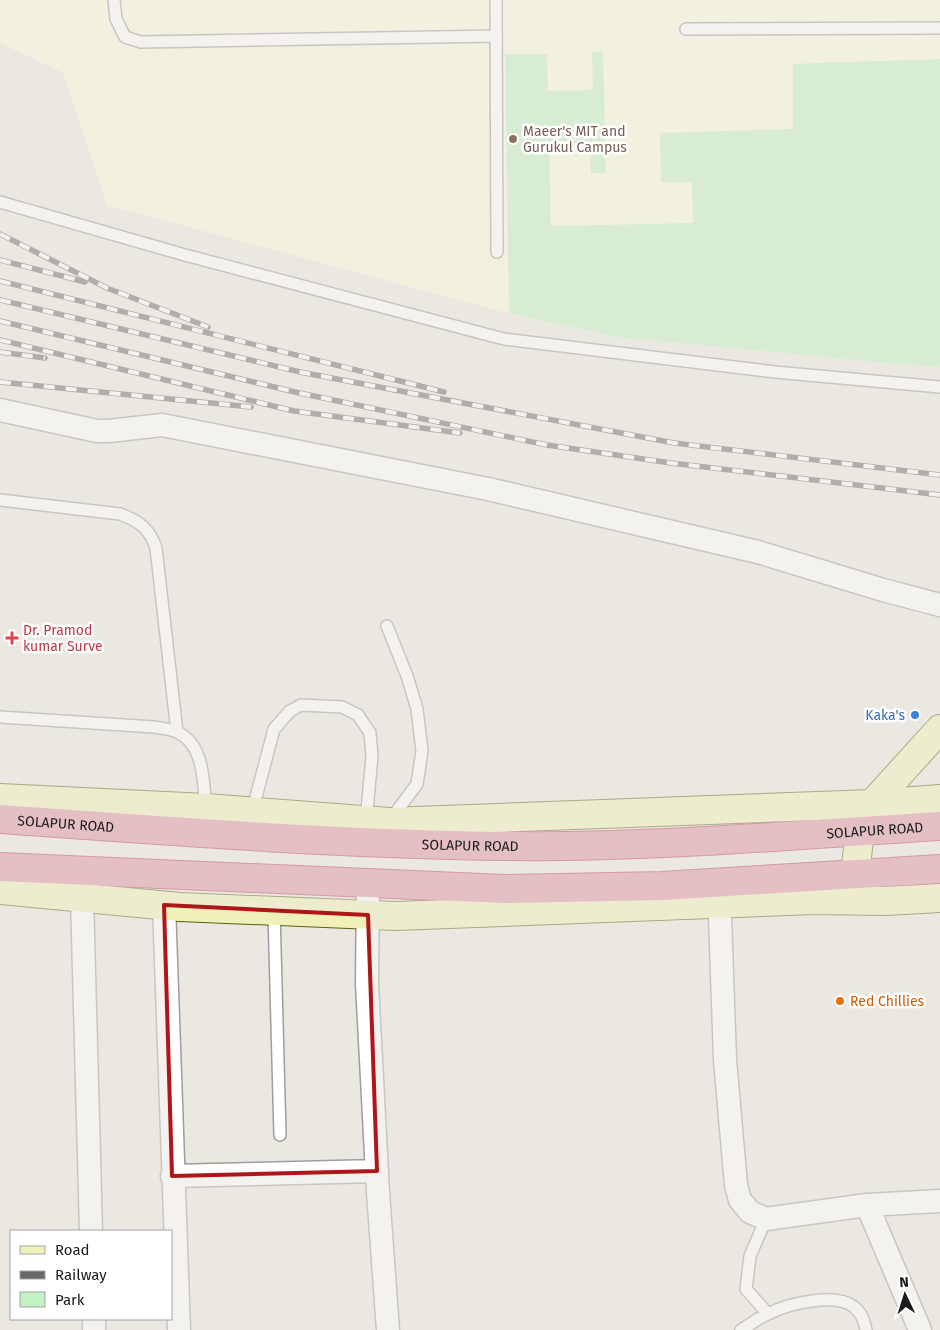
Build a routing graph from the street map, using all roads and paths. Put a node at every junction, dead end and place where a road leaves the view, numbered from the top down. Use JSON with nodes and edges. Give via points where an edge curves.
{"nodes":[{"id":1,"x":114,"y":0,"type":"edge"},
{"id":2,"x":496,"y":0,"type":"edge"},
{"id":3,"x":940,"y":28,"type":"edge"},
{"id":4,"x":686,"y":29,"type":"dead end"},
{"id":5,"x":496,"y":36,"type":"junction"},
{"id":6,"x":0,"y":202,"type":"edge"},
{"id":7,"x":497,"y":252,"type":"dead end"},
{"id":8,"x":940,"y":387,"type":"edge"},
{"id":9,"x":0,"y":410,"type":"edge"},
{"id":10,"x":0,"y":500,"type":"edge"},
{"id":11,"x":940,"y":604,"type":"edge"},
{"id":12,"x":387,"y":626,"type":"dead end"},
{"id":13,"x":0,"y":717,"type":"edge"},
{"id":14,"x":940,"y":729,"type":"edge"},
{"id":15,"x":177,"y":732,"type":"junction"},
{"id":16,"x":0,"y":798,"type":"edge"},
{"id":17,"x":940,"y":799,"type":"edge"},
{"id":18,"x":872,"y":804,"type":"junction"},
{"id":19,"x":0,"y":819,"type":"edge"},
{"id":20,"x":207,"y":821,"type":"junction"},
{"id":21,"x":252,"y":824,"type":"junction"},
{"id":22,"x":939,"y":826,"type":"edge"},
{"id":23,"x":375,"y":831,"type":"junction"},
{"id":24,"x":860,"y":831,"type":"junction"},
{"id":25,"x":0,"y":867,"type":"edge"},
{"id":26,"x":937,"y":869,"type":"edge"},
{"id":27,"x":855,"y":874,"type":"junction"},
{"id":28,"x":368,"y":883,"type":"junction"},
{"id":29,"x":0,"y":890,"type":"edge"},
{"id":30,"x":720,"y":893,"type":"junction"},
{"id":31,"x":82,"y":897,"type":"junction"},
{"id":32,"x":940,"y":898,"type":"edge"},
{"id":33,"x":844,"y":900,"type":"junction"},
{"id":34,"x":164,"y":905,"type":"junction"},
{"id":35,"x":274,"y":911,"type":"junction"},
{"id":36,"x":368,"y":915,"type":"junction"},
{"id":37,"x":280,"y":1135,"type":"dead end"},
{"id":38,"x":376,"y":1171,"type":"junction"},
{"id":39,"x":172,"y":1176,"type":"junction"},
{"id":40,"x":940,"y":1201,"type":"edge"},
{"id":41,"x":866,"y":1205,"type":"junction"},
{"id":42,"x":766,"y":1219,"type":"junction"},
{"id":43,"x":92,"y":1230,"type":"edge"},
{"id":44,"x":768,"y":1314,"type":"junction"},
{"id":45,"x":179,"y":1330,"type":"edge"},
{"id":46,"x":388,"y":1330,"type":"edge"},
{"id":47,"x":741,"y":1330,"type":"edge"},
{"id":48,"x":866,"y":1330,"type":"edge"},
{"id":49,"x":920,"y":1330,"type":"edge"}],
"edges":[{"from":1,"to":5,"type":"lane","via":[[116,19],[125,37],[141,42]]},
{"from":2,"to":5,"type":"lane"},
{"from":3,"to":4,"type":"lane"},
{"from":5,"to":7,"type":"lane"},
{"from":6,"to":8,"type":"lane","via":[[504,340],[775,372]]},
{"from":9,"to":11,"type":"street","via":[[97,431],[162,425],[488,489],[758,552]]},
{"from":10,"to":15,"type":"lane","via":[[120,514],[146,527],[156,548]]},
{"from":12,"to":23,"type":"lane","via":[[417,709],[422,751],[417,784]]},
{"from":13,"to":15,"type":"lane","via":[[154,726]]},
{"from":14,"to":18,"type":"street"},
{"from":15,"to":20,"type":"lane","via":[[194,747],[202,766]]},
{"from":16,"to":20,"type":"street"},
{"from":17,"to":18,"type":"street"},
{"from":18,"to":23,"type":"street"},
{"from":18,"to":24,"type":"street"},
{"from":19,"to":20,"type":"highway","name":"SOLAPUR ROAD"},
{"from":20,"to":21,"type":"highway","name":"SOLAPUR ROAD"},
{"from":21,"to":23,"type":"highway","name":"SOLAPUR ROAD"},
{"from":21,"to":23,"type":"lane","via":[[274,729],[290,711],[301,706],[342,707],[358,715],[370,732]]},
{"from":22,"to":24,"type":"highway","name":"SOLAPUR ROAD"},
{"from":23,"to":24,"type":"highway","name":"SOLAPUR ROAD","via":[[506,846],[651,843]]},
{"from":24,"to":27,"type":"street"},
{"from":25,"to":28,"type":"highway"},
{"from":26,"to":27,"type":"highway"},
{"from":27,"to":30,"type":"highway"},
{"from":27,"to":33,"type":"street"},
{"from":28,"to":30,"type":"highway","via":[[505,889],[662,886]]},
{"from":28,"to":36,"type":"street"},
{"from":29,"to":31,"type":"street"},
{"from":30,"to":33,"type":"street"},
{"from":30,"to":36,"type":"street","via":[[396,916]]},
{"from":30,"to":42,"type":"street","via":[[725,1060],[736,1185],[740,1200],[750,1212]]},
{"from":31,"to":34,"type":"street"},
{"from":31,"to":43,"type":"street"},
{"from":32,"to":33,"type":"street"},
{"from":34,"to":35,"type":"street"},
{"from":34,"to":39,"type":"street"},
{"from":35,"to":36,"type":"street"},
{"from":35,"to":37,"type":"lane"},
{"from":36,"to":38,"type":"street","via":[[367,984]]},
{"from":38,"to":39,"type":"street"},
{"from":38,"to":46,"type":"street"},
{"from":39,"to":45,"type":"street"},
{"from":40,"to":41,"type":"street"},
{"from":41,"to":42,"type":"street"},
{"from":41,"to":49,"type":"street"},
{"from":42,"to":44,"type":"lane","via":[[750,1256],[746,1289]]},
{"from":44,"to":47,"type":"lane"},
{"from":44,"to":48,"type":"lane","via":[[802,1302],[834,1301],[853,1306],[863,1317]]}]}
